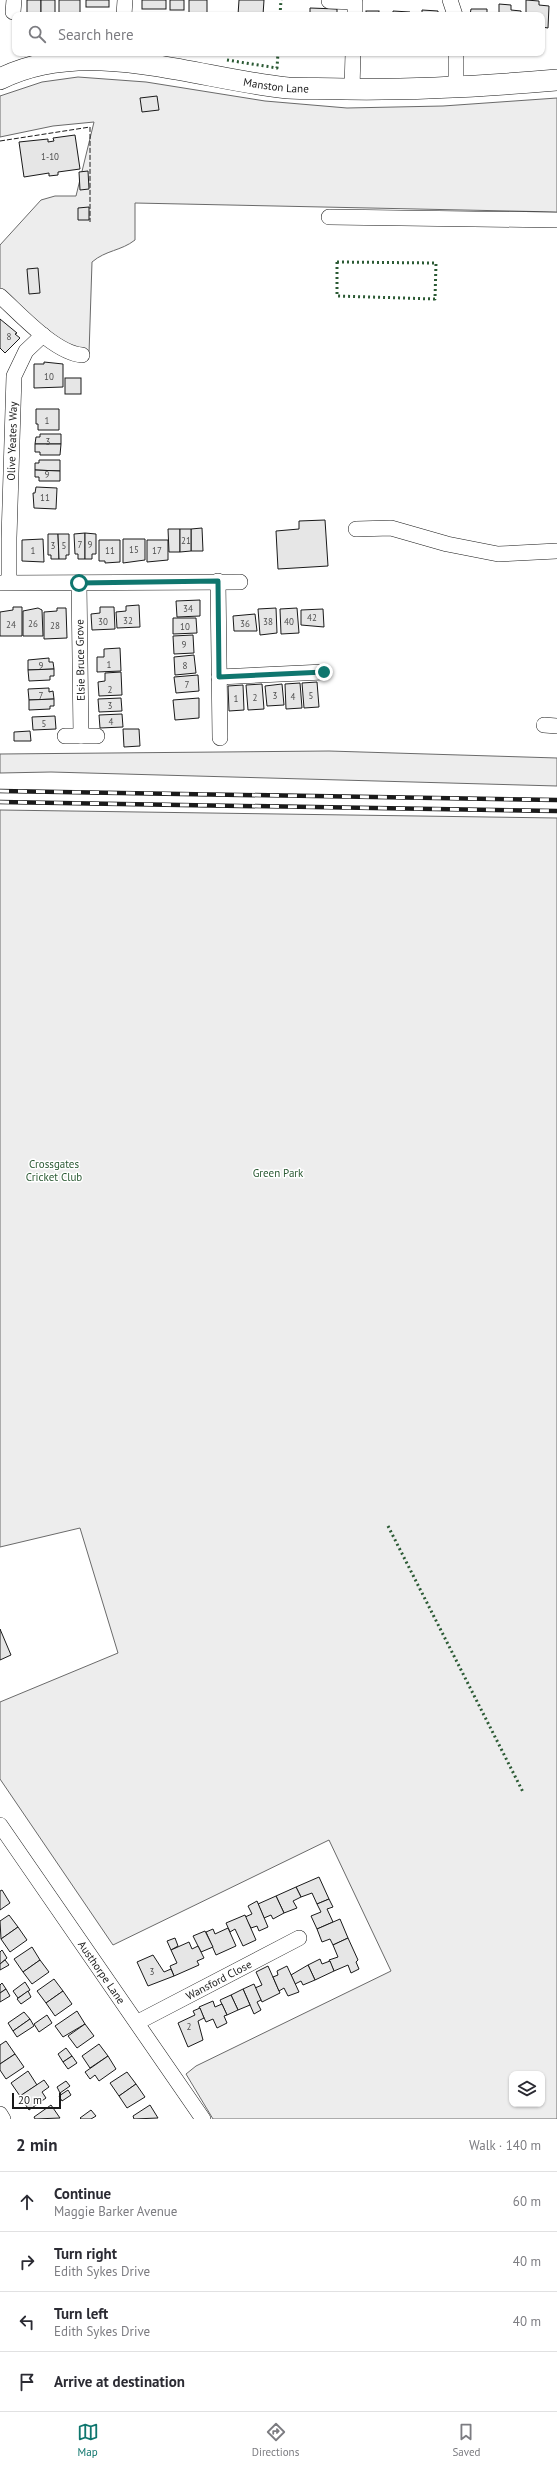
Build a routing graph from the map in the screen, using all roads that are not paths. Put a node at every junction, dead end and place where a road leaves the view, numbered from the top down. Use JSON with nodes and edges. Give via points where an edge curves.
{"nodes":[{"id":1,"x":125,"y":0,"type":"edge"},
{"id":2,"x":450,"y":0,"type":"edge"},
{"id":3,"x":329,"y":1,"type":"dead end"},
{"id":4,"x":124,"y":12,"type":"edge"},
{"id":5,"x":355,"y":12,"type":"edge"},
{"id":6,"x":454,"y":12,"type":"edge"},
{"id":7,"x":353,"y":56,"type":"edge"},
{"id":8,"x":456,"y":56,"type":"edge"},
{"id":9,"x":126,"y":58,"type":"edge"},
{"id":10,"x":0,"y":79,"type":"edge"},
{"id":11,"x":557,"y":80,"type":"edge"},
{"id":12,"x":456,"y":86,"type":"junction"},
{"id":13,"x":352,"y":89,"type":"junction"},
{"id":14,"x":329,"y":217,"type":"dead end"},
{"id":15,"x":557,"y":220,"type":"edge"},
{"id":16,"x":0,"y":296,"type":"edge"},
{"id":17,"x":43,"y":335,"type":"junction"},
{"id":18,"x":82,"y":355,"type":"dead end"},
{"id":19,"x":356,"y":529,"type":"dead end"},
{"id":20,"x":557,"y":551,"type":"edge"},
{"id":21,"x":218,"y":581,"type":"junction"},
{"id":22,"x":240,"y":582,"type":"dead end"},
{"id":23,"x":5,"y":583,"type":"edge"},
{"id":24,"x":79,"y":583,"type":"junction"},
{"id":25,"x":324,"y":672,"type":"dead end"},
{"id":26,"x":219,"y":677,"type":"junction"},
{"id":27,"x":65,"y":736,"type":"dead end"},
{"id":28,"x":81,"y":736,"type":"junction"},
{"id":29,"x":97,"y":736,"type":"dead end"},
{"id":30,"x":220,"y":738,"type":"dead end"},
{"id":31,"x":0,"y":1825,"type":"edge"},
{"id":32,"x":299,"y":1938,"type":"dead end"},
{"id":33,"x":138,"y":2022,"type":"junction"},
{"id":34,"x":0,"y":2114,"type":"edge"},
{"id":35,"x":3,"y":2119,"type":"edge"},
{"id":36,"x":203,"y":2119,"type":"edge"}],
"edges":[{"from":1,"to":4,"type":"street"},
{"from":2,"to":6,"type":"street"},
{"from":3,"to":5,"type":"street","via":[[355,2]]},
{"from":7,"to":13,"type":"street"},
{"from":8,"to":12,"type":"street"},
{"from":9,"to":10,"type":"street","name":"Manston Lane","via":[[43,64]]},
{"from":9,"to":13,"type":"street","name":"Manston Lane","via":[[289,88]]},
{"from":11,"to":12,"type":"street","name":"Manston Lane"},
{"from":12,"to":13,"type":"street","name":"Manston Lane"},
{"from":14,"to":15,"type":"street"},
{"from":16,"to":17,"type":"street"},
{"from":17,"to":18,"type":"street","via":[[74,354]]},
{"from":17,"to":23,"type":"street","name":"Olive Yeates Way","via":[[26,351],[14,376]]},
{"from":19,"to":20,"type":"street","via":[[391,528],[447,544],[498,554]]},
{"from":21,"to":22,"type":"street"},
{"from":21,"to":24,"type":"street"},
{"from":21,"to":26,"type":"street"},
{"from":23,"to":24,"type":"street"},
{"from":24,"to":28,"type":"street","name":"Elsie Bruce Grove"},
{"from":25,"to":26,"type":"street"},
{"from":26,"to":30,"type":"street"},
{"from":27,"to":28,"type":"street"},
{"from":28,"to":29,"type":"street"},
{"from":31,"to":33,"type":"street","name":"Austhorpe Lane"},
{"from":32,"to":33,"type":"street","name":"Wansford Close"},
{"from":33,"to":36,"type":"street","name":"Austhorpe Lane"},
{"from":34,"to":35,"type":"street"}]}
